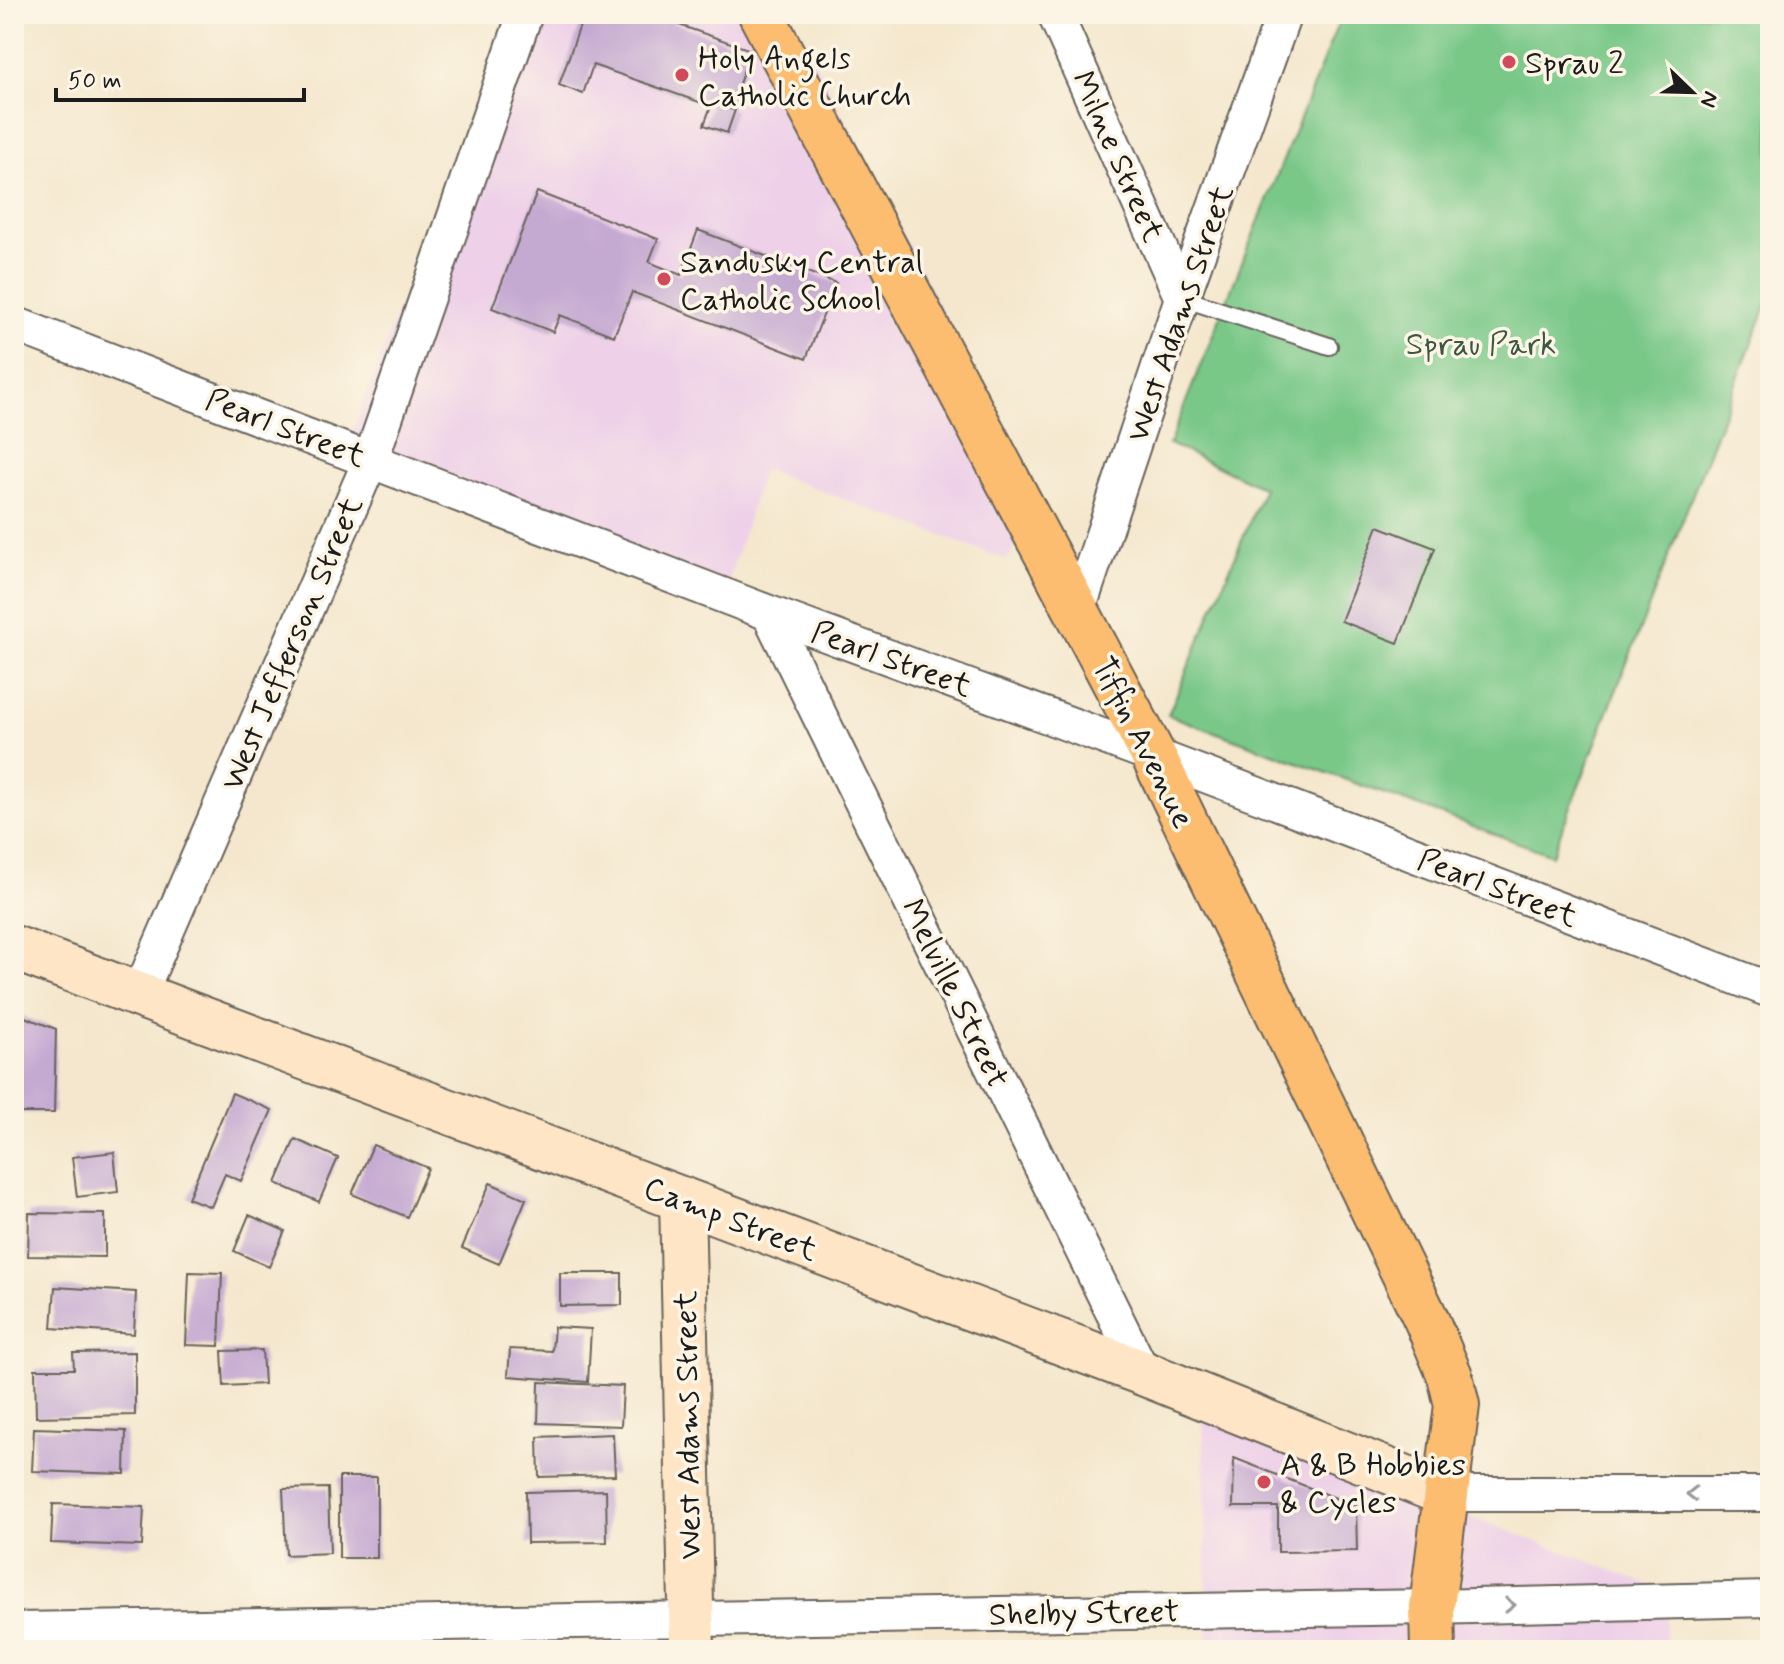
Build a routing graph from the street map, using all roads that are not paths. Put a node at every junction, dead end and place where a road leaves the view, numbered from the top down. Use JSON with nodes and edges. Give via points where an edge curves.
{"nodes":[{"id":1,"x":525,"y":14,"type":"edge"},
{"id":2,"x":761,"y":14,"type":"edge"},
{"id":3,"x":1055,"y":14,"type":"edge"},
{"id":4,"x":1284,"y":14,"type":"edge"},
{"id":5,"x":1182,"y":298,"type":"junction"},
{"id":6,"x":14,"y":324,"type":"edge"},
{"id":7,"x":1329,"y":346,"type":"dead end"},
{"id":8,"x":371,"y":459,"type":"junction"},
{"id":9,"x":769,"y":613,"type":"junction"},
{"id":10,"x":1077,"y":613,"type":"junction"},
{"id":11,"x":1153,"y":755,"type":"junction"},
{"id":12,"x":14,"y":948,"type":"edge"},
{"id":13,"x":1770,"y":990,"type":"edge"},
{"id":14,"x":139,"y":995,"type":"junction"},
{"id":15,"x":682,"y":1199,"type":"junction"},
{"id":16,"x":1143,"y":1373,"type":"junction"},
{"id":17,"x":1446,"y":1494,"type":"junction"},
{"id":18,"x":1770,"y":1494,"type":"edge"},
{"id":19,"x":1770,"y":1599,"type":"edge"},
{"id":20,"x":1432,"y":1607,"type":"junction"},
{"id":21,"x":14,"y":1630,"type":"edge"},
{"id":22,"x":692,"y":1634,"type":"edge"},
{"id":23,"x":1433,"y":1650,"type":"edge"}],
"edges":[{"from":1,"to":8,"type":"street","name":"West Jefferson Street"},
{"from":2,"to":10,"type":"main road","name":"Tiffin Avenue"},
{"from":3,"to":5,"type":"street","name":"Milne Street"},
{"from":4,"to":5,"type":"street","name":"West Adams Street"},
{"from":5,"to":7,"type":"lane"},
{"from":5,"to":10,"type":"street","name":"West Adams Street"},
{"from":6,"to":8,"type":"street","name":"Pearl Street"},
{"from":8,"to":9,"type":"street","name":"Pearl Street"},
{"from":8,"to":14,"type":"street","name":"West Jefferson Street"},
{"from":9,"to":11,"type":"street","name":"Pearl Street"},
{"from":9,"to":16,"type":"street","name":"Melville Street"},
{"from":10,"to":11,"type":"main road","name":"Tiffin Avenue"},
{"from":11,"to":13,"type":"street","name":"Pearl Street"},
{"from":11,"to":17,"type":"main road","name":"Tiffin Avenue","via":[[1450,1376],[1457,1405]]},
{"from":12,"to":14,"type":"street","name":"Camp Street"},
{"from":14,"to":15,"type":"street","name":"Camp Street"},
{"from":15,"to":16,"type":"street","name":"Camp Street"},
{"from":15,"to":22,"type":"street","name":"West Adams Street"},
{"from":16,"to":17,"type":"street","name":"Camp Street"},
{"from":18,"to":17,"type":"street","one_way":true},
{"from":17,"to":20,"type":"main road","name":"Tiffin Avenue"},
{"from":20,"to":19,"type":"street","name":"Shelby Street","one_way":true},
{"from":20,"to":22,"type":"street","name":"Shelby Street"},
{"from":20,"to":23,"type":"main road","name":"Tiffin Avenue"},
{"from":21,"to":22,"type":"street","name":"Shelby Street"}]}
